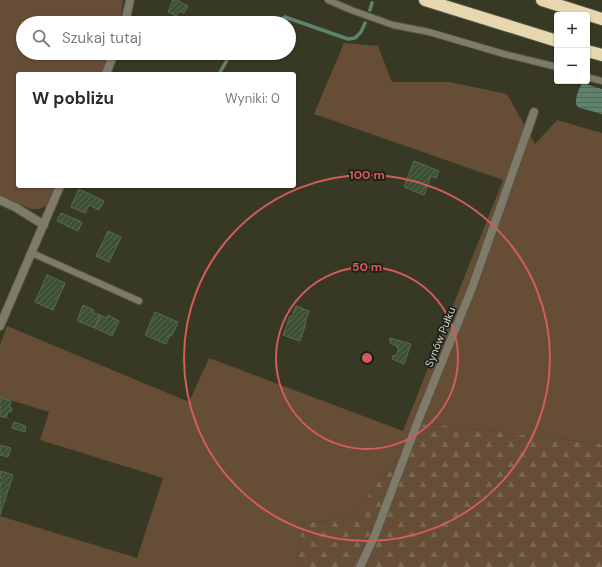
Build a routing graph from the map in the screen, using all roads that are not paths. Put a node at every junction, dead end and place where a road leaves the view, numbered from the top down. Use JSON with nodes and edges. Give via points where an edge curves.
{"nodes":[{"id":1,"x":130,"y":0,"type":"edge"},
{"id":2,"x":328,"y":0,"type":"edge"},
{"id":3,"x":425,"y":0,"type":"edge"},
{"id":4,"x":542,"y":0,"type":"edge"},
{"id":5,"x":127,"y":16,"type":"edge"},
{"id":6,"x":602,"y":19,"type":"edge"},
{"id":7,"x":554,"y":40,"type":"edge"},
{"id":8,"x":590,"y":51,"type":"edge"},
{"id":9,"x":602,"y":55,"type":"edge"},
{"id":10,"x":111,"y":60,"type":"edge"},
{"id":11,"x":554,"y":66,"type":"edge"},
{"id":12,"x":107,"y":72,"type":"edge"},
{"id":13,"x":590,"y":78,"type":"edge"},
{"id":14,"x":602,"y":81,"type":"edge"},
{"id":15,"x":534,"y":112,"type":"dead end"},
{"id":16,"x":59,"y":188,"type":"edge"},
{"id":17,"x":0,"y":200,"type":"edge"},
{"id":18,"x":44,"y":225,"type":"junction"},
{"id":19,"x":32,"y":253,"type":"junction"},
{"id":20,"x":139,"y":301,"type":"dead end"},
{"id":21,"x":0,"y":326,"type":"edge"},
{"id":22,"x":360,"y":567,"type":"edge"}],
"edges":[{"from":1,"to":5,"type":"street"},
{"from":2,"to":11,"type":"lane","via":[[393,25],[429,32]]},
{"from":3,"to":7,"type":"highway"},
{"from":4,"to":6,"type":"highway"},
{"from":8,"to":9,"type":"highway"},
{"from":10,"to":12,"type":"street"},
{"from":13,"to":14,"type":"lane"},
{"from":15,"to":22,"type":"street","name":"Synów Pułku","via":[[472,288]]},
{"from":16,"to":18,"type":"street"},
{"from":17,"to":18,"type":"street"},
{"from":18,"to":19,"type":"street"},
{"from":19,"to":20,"type":"lane"},
{"from":19,"to":21,"type":"street"}]}
